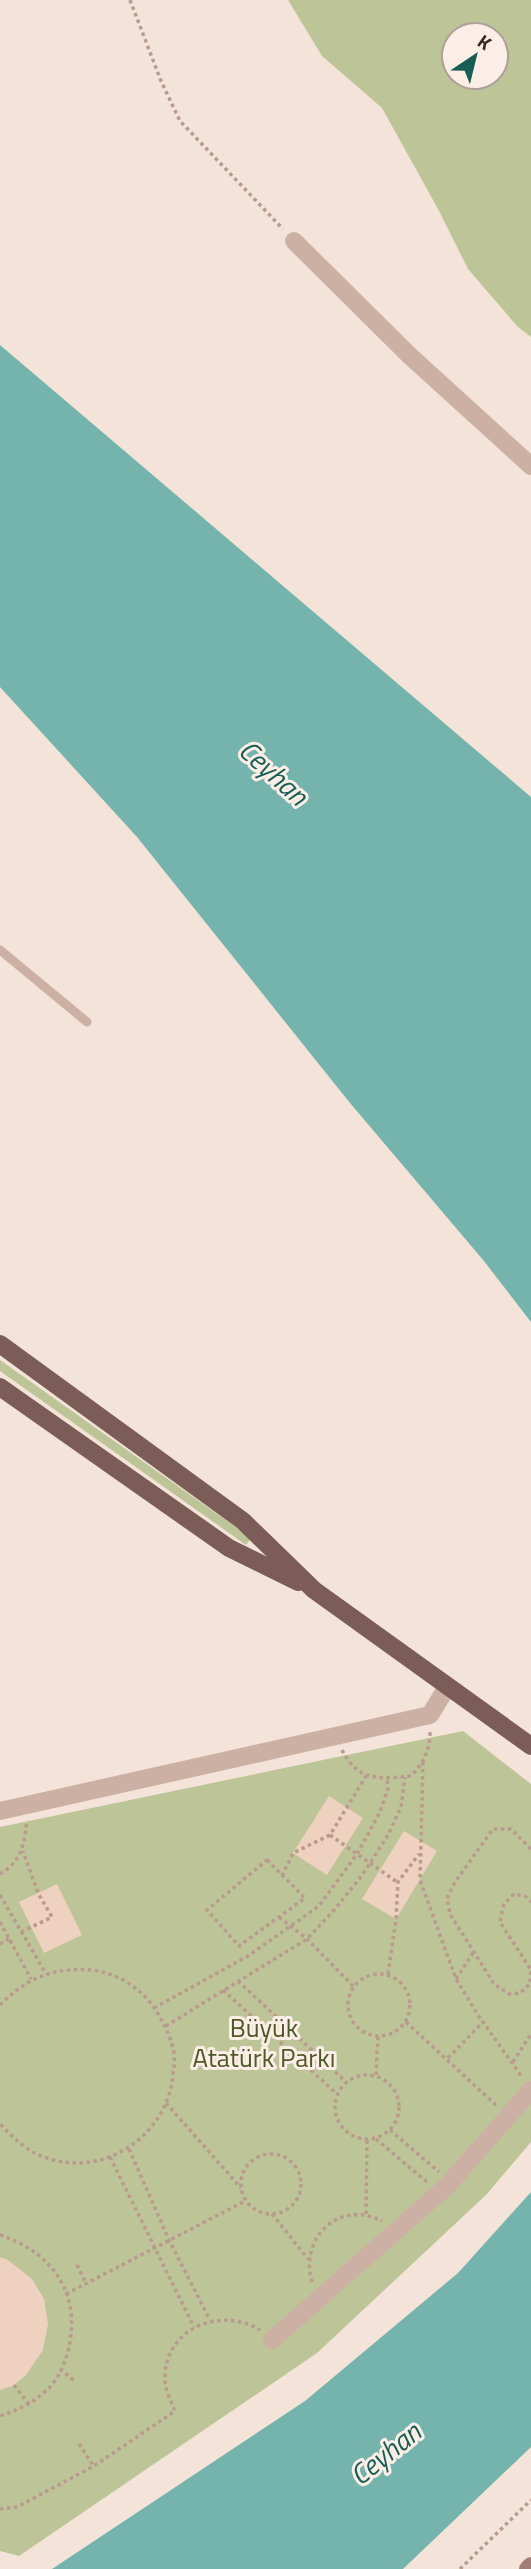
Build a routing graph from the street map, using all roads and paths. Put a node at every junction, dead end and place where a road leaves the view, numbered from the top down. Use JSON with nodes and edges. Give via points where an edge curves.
{"nodes":[{"id":1,"x":130,"y":0,"type":"edge"},
{"id":2,"x":294,"y":241,"type":"joint"},
{"id":3,"x":531,"y":466,"type":"edge"},
{"id":4,"x":1,"y":954,"type":"edge"},
{"id":5,"x":87,"y":1022,"type":"dead end"},
{"id":6,"x":0,"y":1344,"type":"edge"},
{"id":7,"x":0,"y":1387,"type":"edge"},
{"id":8,"x":314,"y":1590,"type":"junction"},
{"id":9,"x":447,"y":1687,"type":"junction"},
{"id":10,"x":429,"y":1715,"type":"junction"},
{"id":11,"x":342,"y":1736,"type":"junction"},
{"id":12,"x":531,"y":1746,"type":"edge"},
{"id":13,"x":423,"y":1762,"type":"junction"},
{"id":14,"x":366,"y":1776,"type":"junction"},
{"id":15,"x":405,"y":1777,"type":"junction"},
{"id":16,"x":387,"y":1779,"type":"junction"},
{"id":17,"x":30,"y":1805,"type":"junction"},
{"id":18,"x":0,"y":1811,"type":"edge"},
{"id":19,"x":330,"y":1835,"type":"junction"},
{"id":20,"x":531,"y":1849,"type":"edge"},
{"id":21,"x":23,"y":1851,"type":"junction"},
{"id":22,"x":420,"y":1853,"type":"junction"},
{"id":23,"x":357,"y":1854,"type":"junction"},
{"id":24,"x":370,"y":1862,"type":"junction"},
{"id":25,"x":0,"y":1874,"type":"edge"},
{"id":26,"x":282,"y":1876,"type":"junction"},
{"id":27,"x":398,"y":1882,"type":"junction"},
{"id":28,"x":0,"y":1895,"type":"edge"},
{"id":29,"x":531,"y":1902,"type":"edge"},
{"id":30,"x":279,"y":1917,"type":"junction"},
{"id":31,"x":0,"y":1922,"type":"edge"},
{"id":32,"x":291,"y":1927,"type":"junction"},
{"id":33,"x":21,"y":1932,"type":"junction"},
{"id":34,"x":9,"y":1939,"type":"junction"},
{"id":35,"x":307,"y":1939,"type":"junction"},
{"id":36,"x":0,"y":1944,"type":"edge"},
{"id":37,"x":474,"y":1951,"type":"junction"},
{"id":38,"x":46,"y":1974,"type":"junction"},
{"id":39,"x":388,"y":1975,"type":"junction"},
{"id":40,"x":31,"y":1979,"type":"junction"},
{"id":41,"x":456,"y":1979,"type":"junction"},
{"id":42,"x":238,"y":1981,"type":"junction"},
{"id":43,"x":354,"y":1986,"type":"junction"},
{"id":44,"x":223,"y":1990,"type":"junction"},
{"id":45,"x":0,"y":2005,"type":"edge"},
{"id":46,"x":154,"y":2008,"type":"junction"},
{"id":47,"x":406,"y":2022,"type":"junction"},
{"id":48,"x":483,"y":2022,"type":"junction"},
{"id":49,"x":166,"y":2026,"type":"junction"},
{"id":50,"x":531,"y":2034,"type":"edge"},
{"id":51,"x":378,"y":2037,"type":"junction"},
{"id":52,"x":448,"y":2058,"type":"junction"},
{"id":53,"x":513,"y":2062,"type":"junction"},
{"id":54,"x":376,"y":2076,"type":"junction"},
{"id":55,"x":346,"y":2082,"type":"junction"},
{"id":56,"x":531,"y":2090,"type":"edge"},
{"id":57,"x":337,"y":2094,"type":"junction"},
{"id":58,"x":166,"y":2103,"type":"junction"},
{"id":59,"x":509,"y":2117,"type":"junction"},
{"id":60,"x":0,"y":2124,"type":"edge"},
{"id":61,"x":390,"y":2130,"type":"junction"},
{"id":62,"x":376,"y":2138,"type":"junction"},
{"id":63,"x":367,"y":2139,"type":"junction"},
{"id":64,"x":129,"y":2149,"type":"junction"},
{"id":65,"x":110,"y":2157,"type":"junction"},
{"id":66,"x":241,"y":2188,"type":"junction"},
{"id":67,"x":445,"y":2188,"type":"junction"},
{"id":68,"x":246,"y":2201,"type":"junction"},
{"id":69,"x":272,"y":2214,"type":"junction"},
{"id":70,"x":366,"y":2215,"type":"junction"},
{"id":71,"x":397,"y":2232,"type":"junction"},
{"id":72,"x":0,"y":2235,"type":"edge"},
{"id":73,"x":169,"y":2240,"type":"junction"},
{"id":74,"x":154,"y":2248,"type":"junction"},
{"id":75,"x":309,"y":2260,"type":"junction"},
{"id":76,"x":77,"y":2265,"type":"dead end"},
{"id":77,"x":86,"y":2283,"type":"junction"},
{"id":78,"x":66,"y":2294,"type":"junction"},
{"id":79,"x":320,"y":2297,"type":"junction"},
{"id":80,"x":210,"y":2320,"type":"junction"},
{"id":81,"x":194,"y":2327,"type":"junction"},
{"id":82,"x":272,"y":2340,"type":"joint"},
{"id":83,"x":60,"y":2369,"type":"junction"},
{"id":84,"x":76,"y":2382,"type":"dead end"},
{"id":85,"x":14,"y":2385,"type":"dead end"},
{"id":86,"x":29,"y":2404,"type":"junction"},
{"id":87,"x":0,"y":2416,"type":"edge"},
{"id":88,"x":79,"y":2444,"type":"dead end"},
{"id":89,"x":94,"y":2466,"type":"junction"},
{"id":90,"x":531,"y":2500,"type":"edge"},
{"id":91,"x":0,"y":2510,"type":"edge"},
{"id":92,"x":460,"y":2569,"type":"edge"}],
"edges":[{"from":1,"to":2,"type":"path","via":[[180,121]]},
{"from":2,"to":3,"type":"street"},
{"from":4,"to":5,"type":"lane"},
{"from":6,"to":8,"type":"main road","via":[[243,1521]]},
{"from":7,"to":8,"type":"main road","via":[[229,1548]]},
{"from":8,"to":9,"type":"main road"},
{"from":9,"to":10,"type":"street"},
{"from":9,"to":12,"type":"main road"},
{"from":10,"to":11,"type":"street"},
{"from":10,"to":13,"type":"path","via":[[430,1744]]},
{"from":11,"to":14,"type":"path","via":[[342,1751]]},
{"from":11,"to":17,"type":"street"},
{"from":13,"to":15,"type":"path"},
{"from":13,"to":22,"type":"path"},
{"from":14,"to":16,"type":"path"},
{"from":14,"to":19,"type":"path"},
{"from":15,"to":16,"type":"path"},
{"from":15,"to":24,"type":"path","via":[[401,1807]]},
{"from":16,"to":23,"type":"path","via":[[380,1812]]},
{"from":17,"to":18,"type":"street"},
{"from":17,"to":21,"type":"path"},
{"from":19,"to":23,"type":"path"},
{"from":19,"to":26,"type":"path","via":[[292,1853]]},
{"from":20,"to":37,"type":"path","via":[[511,1829],[493,1829],[455,1882],[447,1898],[450,1914]]},
{"from":21,"to":25,"type":"path","via":[[13,1867]]},
{"from":21,"to":33,"type":"path","via":[[52,1917]]},
{"from":22,"to":27,"type":"path"},
{"from":22,"to":41,"type":"path","via":[[420,1880]]},
{"from":23,"to":24,"type":"path"},
{"from":23,"to":32,"type":"path","via":[[319,1906]]},
{"from":24,"to":27,"type":"path"},
{"from":24,"to":35,"type":"path"},
{"from":26,"to":30,"type":"path","via":[[305,1898]]},
{"from":26,"to":30,"type":"path","via":[[267,1860],[207,1910],[239,1947]]},
{"from":27,"to":39,"type":"path"},
{"from":28,"to":33,"type":"path"},
{"from":29,"to":37,"type":"path","via":[[514,1894],[504,1904],[500,1922],[531,1970],[530,1984],[520,1993],[509,1994],[495,1984]]},
{"from":30,"to":32,"type":"path"},
{"from":31,"to":34,"type":"path"},
{"from":32,"to":35,"type":"path"},
{"from":32,"to":46,"type":"path"},
{"from":33,"to":38,"type":"path"},
{"from":34,"to":36,"type":"path"},
{"from":34,"to":40,"type":"path"},
{"from":35,"to":42,"type":"path"},
{"from":35,"to":43,"type":"path"},
{"from":37,"to":41,"type":"path"},
{"from":38,"to":40,"type":"path"},
{"from":38,"to":46,"type":"path","via":[[70,1968],[100,1970],[126,1981]]},
{"from":39,"to":43,"type":"path","via":[[371,1974]]},
{"from":39,"to":47,"type":"path","via":[[401,1982],[409,1994]]},
{"from":40,"to":45,"type":"path"},
{"from":41,"to":48,"type":"path"},
{"from":42,"to":44,"type":"path"},
{"from":42,"to":55,"type":"path"},
{"from":43,"to":51,"type":"path","via":[[348,2014],[358,2028]]},
{"from":44,"to":49,"type":"path"},
{"from":44,"to":57,"type":"path"},
{"from":46,"to":49,"type":"path"},
{"from":47,"to":51,"type":"path","via":[[392,2034]]},
{"from":47,"to":52,"type":"path"},
{"from":48,"to":52,"type":"path"},
{"from":48,"to":53,"type":"path"},
{"from":49,"to":58,"type":"path","via":[[174,2055],[172,2091]]},
{"from":50,"to":53,"type":"path"},
{"from":51,"to":54,"type":"path"},
{"from":52,"to":59,"type":"path"},
{"from":53,"to":56,"type":"path"},
{"from":54,"to":55,"type":"path","via":[[363,2074]]},
{"from":54,"to":61,"type":"path","via":[[395,2090],[400,2104]]},
{"from":55,"to":57,"type":"path"},
{"from":56,"to":59,"type":"street"},
{"from":57,"to":63,"type":"path","via":[[334,2110],[339,2124],[349,2134]]},
{"from":58,"to":64,"type":"path","via":[[155,2125]]},
{"from":58,"to":66,"type":"path"},
{"from":59,"to":67,"type":"street"},
{"from":60,"to":65,"type":"path","via":[[23,2147],[45,2158],[81,2163]]},
{"from":61,"to":62,"type":"path"},
{"from":61,"to":67,"type":"path"},
{"from":62,"to":63,"type":"path"},
{"from":62,"to":67,"type":"path"},
{"from":63,"to":70,"type":"path"},
{"from":64,"to":65,"type":"path"},
{"from":64,"to":73,"type":"path"},
{"from":65,"to":74,"type":"path"},
{"from":66,"to":68,"type":"path"},
{"from":66,"to":69,"type":"path","via":[[246,2167],[258,2157],[277,2154],[291,2161],[301,2177],[297,2202]]},
{"from":67,"to":71,"type":"street"},
{"from":68,"to":69,"type":"path","via":[[254,2209]]},
{"from":68,"to":73,"type":"path"},
{"from":69,"to":75,"type":"path"},
{"from":70,"to":71,"type":"path"},
{"from":70,"to":75,"type":"path","via":[[346,2215],[325,2226],[312,2244]]},
{"from":71,"to":79,"type":"street"},
{"from":72,"to":78,"type":"path","via":[[19,2241],[44,2259]]},
{"from":73,"to":74,"type":"path"},
{"from":73,"to":80,"type":"path"},
{"from":74,"to":77,"type":"path"},
{"from":74,"to":81,"type":"path"},
{"from":75,"to":79,"type":"path","via":[[308,2270]]},
{"from":76,"to":77,"type":"path"},
{"from":77,"to":78,"type":"path"},
{"from":78,"to":83,"type":"path","via":[[73,2324],[67,2359]]},
{"from":79,"to":82,"type":"street"},
{"from":80,"to":81,"type":"path"},
{"from":80,"to":82,"type":"path","via":[[251,2324]]},
{"from":81,"to":89,"type":"path","via":[[173,2349],[166,2370],[166,2388],[175,2411]]},
{"from":83,"to":84,"type":"path"},
{"from":83,"to":86,"type":"path","via":[[48,2389]]},
{"from":85,"to":86,"type":"path"},
{"from":86,"to":87,"type":"path"},
{"from":88,"to":89,"type":"path"},
{"from":89,"to":91,"type":"path","via":[[17,2507]]},
{"from":90,"to":92,"type":"path"}]}
